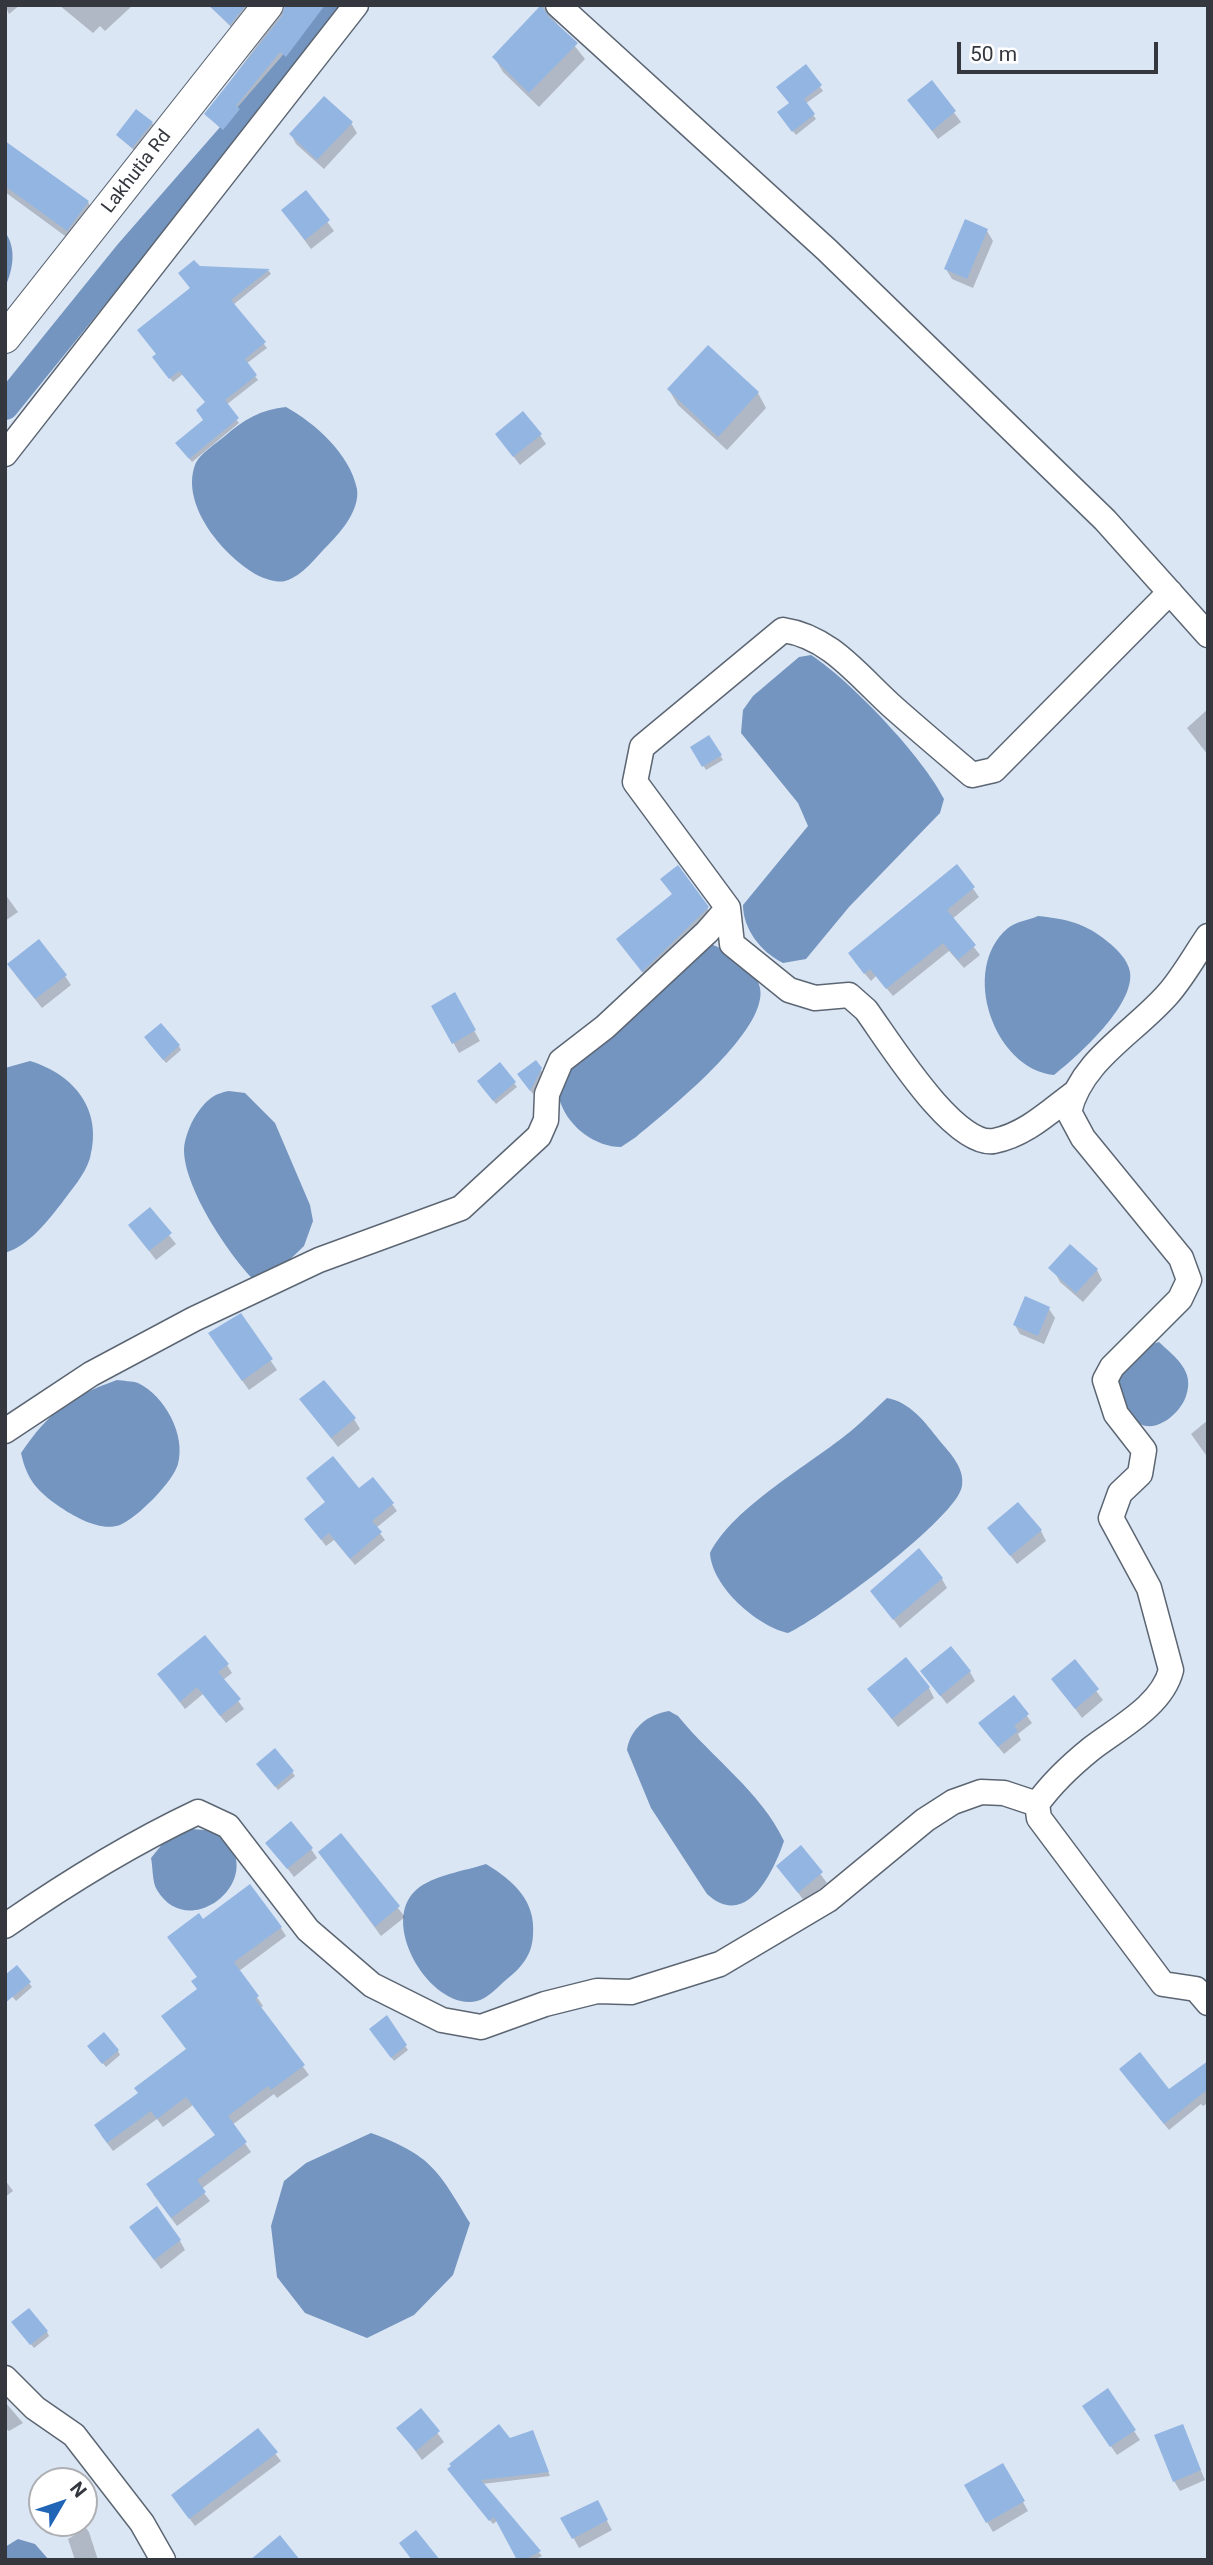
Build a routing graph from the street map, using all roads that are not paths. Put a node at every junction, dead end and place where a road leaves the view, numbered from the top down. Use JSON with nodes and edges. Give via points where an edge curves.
{"nodes":[{"id":1,"x":268,"y":5,"type":"edge"},
{"id":2,"x":356,"y":5,"type":"edge"},
{"id":3,"x":558,"y":5,"type":"edge"},
{"id":4,"x":5,"y":338,"type":"edge"},
{"id":5,"x":5,"y":454,"type":"edge"},
{"id":6,"x":1170,"y":593,"type":"junction"},
{"id":7,"x":1208,"y":635,"type":"edge"},
{"id":8,"x":728,"y":908,"type":"junction"},
{"id":9,"x":1208,"y":936,"type":"edge"},
{"id":10,"x":1073,"y":1094,"type":"junction"},
{"id":11,"x":5,"y":1431,"type":"edge"},
{"id":12,"x":1037,"y":1804,"type":"junction"},
{"id":13,"x":5,"y":1926,"type":"edge"},
{"id":14,"x":1208,"y":2003,"type":"edge"},
{"id":15,"x":5,"y":2378,"type":"edge"},
{"id":16,"x":163,"y":2560,"type":"edge"}],
"edges":[{"from":1,"to":4,"type":"street","name":"Lakhutia Rd"},
{"from":2,"to":5,"type":"street"},
{"from":3,"to":6,"type":"street","via":[[827,250],[1105,520]]},
{"from":6,"to":7,"type":"street"},
{"from":6,"to":8,"type":"street","via":[[994,770],[972,775],[832,649],[806,633],[783,630],[642,747],[635,782]]},
{"from":8,"to":10,"type":"street","via":[[732,944],[789,990],[815,998],[849,995],[866,1010],[948,1119],[977,1138],[991,1142],[1026,1129]]},
{"from":8,"to":11,"type":"street","via":[[605,1027],[561,1061],[547,1094],[546,1120],[539,1136],[461,1208],[319,1260],[194,1319],[91,1374]]},
{"from":9,"to":10,"type":"street","via":[[1170,993],[1097,1060]]},
{"from":10,"to":12,"type":"street","via":[[1069,1112],[1083,1138],[1181,1258],[1189,1280],[1180,1299],[1112,1367],[1105,1380],[1116,1414],[1144,1450],[1140,1474],[1120,1493],[1111,1518],[1149,1588],[1171,1670],[1150,1704],[1051,1784]]},
{"from":12,"to":13,"type":"street","via":[[1004,1793],[981,1792],[953,1802],[828,1900],[720,1964],[631,1992],[597,1991],[545,2004],[481,2027],[442,2020],[372,1985],[308,1930],[229,1826],[198,1812],[71,1881]]},
{"from":12,"to":14,"type":"street","via":[[1039,1818],[1163,1984],[1196,1989]]},
{"from":15,"to":16,"type":"street","via":[[35,2408],[74,2435],[142,2523]]}]}
